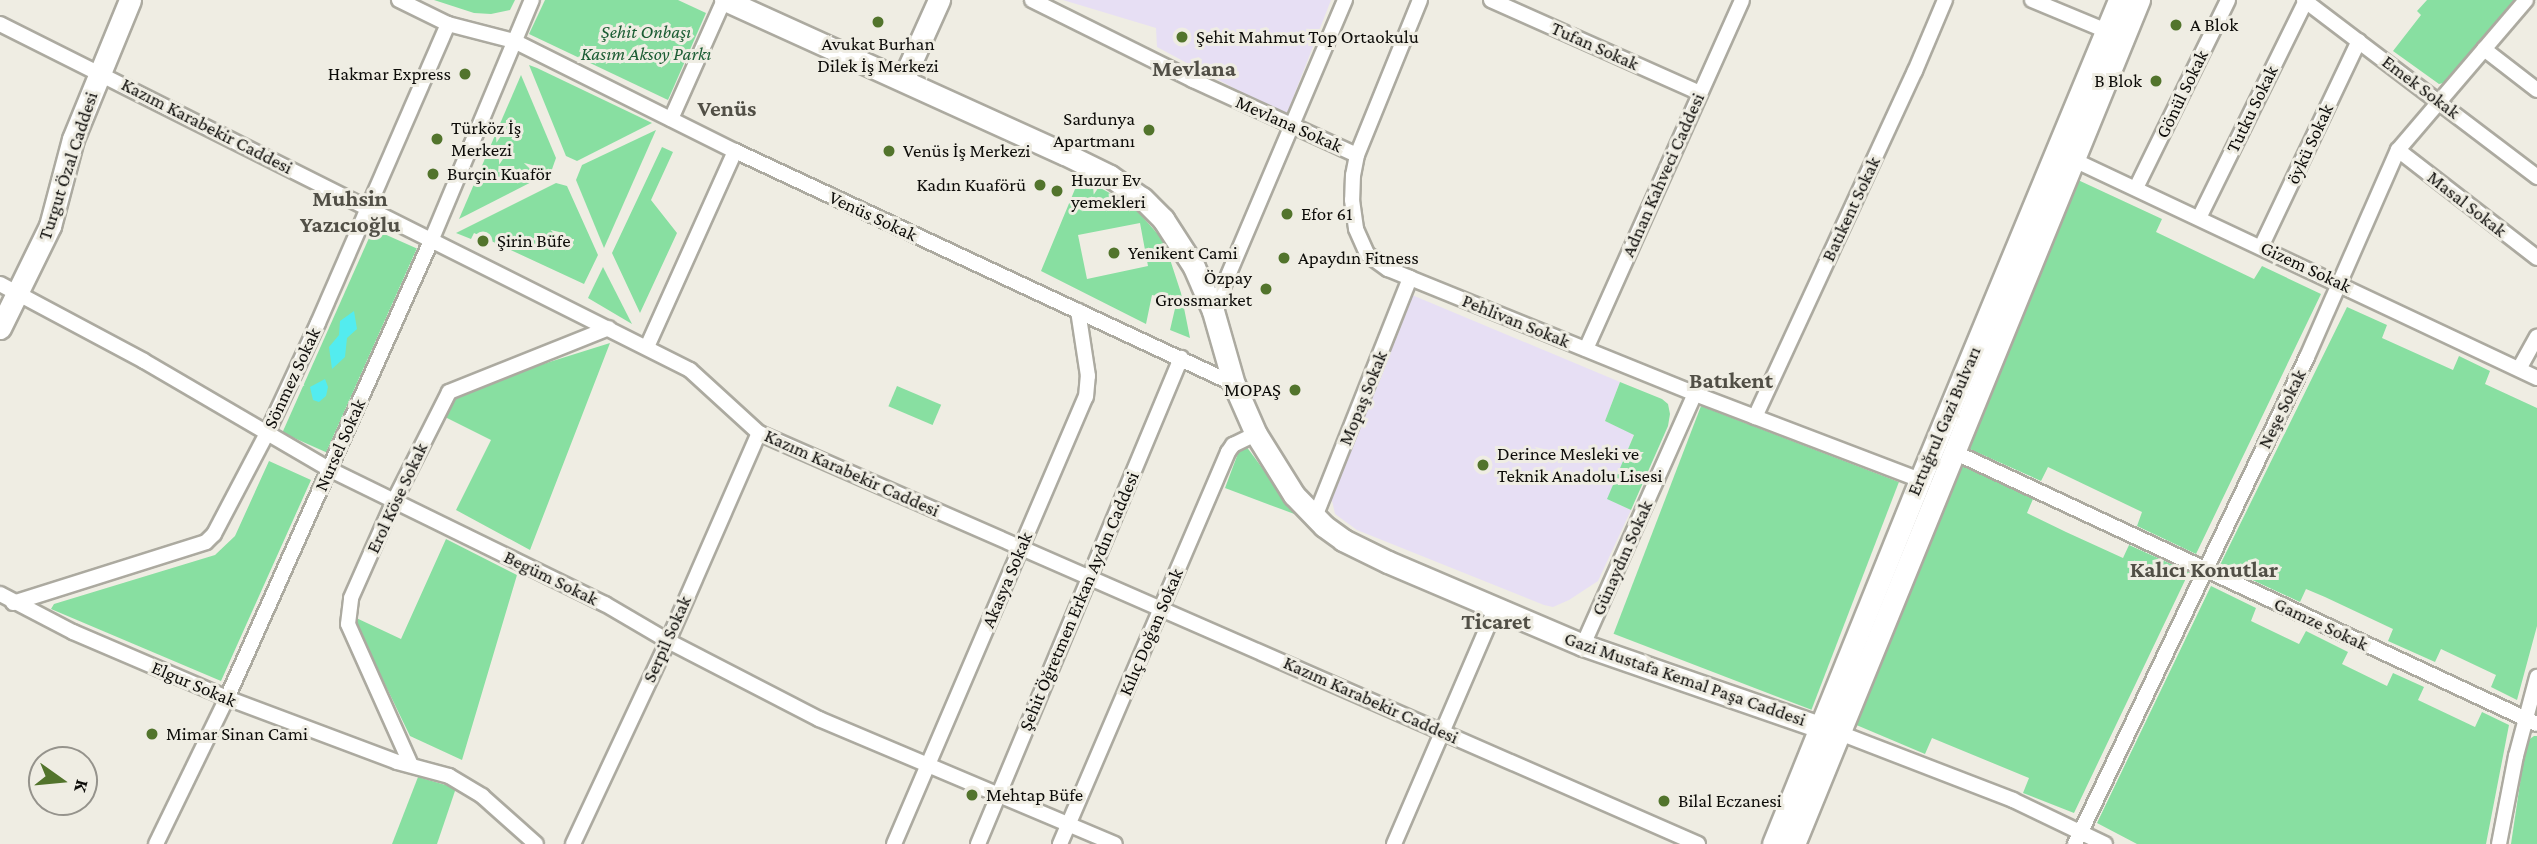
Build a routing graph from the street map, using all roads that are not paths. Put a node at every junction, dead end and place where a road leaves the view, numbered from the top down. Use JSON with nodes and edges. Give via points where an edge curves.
{"nodes":[{"id":1,"x":130,"y":0,"type":"edge"},
{"id":2,"x":399,"y":0,"type":"edge"},
{"id":3,"x":532,"y":0,"type":"edge"},
{"id":4,"x":725,"y":0,"type":"edge"},
{"id":5,"x":939,"y":0,"type":"edge"},
{"id":6,"x":1032,"y":0,"type":"edge"},
{"id":7,"x":1345,"y":0,"type":"edge"},
{"id":8,"x":1420,"y":0,"type":"edge"},
{"id":9,"x":1490,"y":0,"type":"edge"},
{"id":10,"x":1742,"y":0,"type":"edge"},
{"id":11,"x":1945,"y":0,"type":"edge"},
{"id":12,"x":2032,"y":0,"type":"edge"},
{"id":13,"x":2119,"y":0,"type":"edge"},
{"id":14,"x":2139,"y":0,"type":"edge"},
{"id":15,"x":2228,"y":0,"type":"edge"},
{"id":16,"x":2526,"y":0,"type":"edge"},
{"id":17,"x":2305,"y":1,"type":"edge"},
{"id":18,"x":0,"y":24,"type":"edge"},
{"id":19,"x":448,"y":24,"type":"junction"},
{"id":20,"x":2107,"y":31,"type":"junction"},
{"id":21,"x":514,"y":41,"type":"junction"},
{"id":22,"x":2359,"y":41,"type":"junction"},
{"id":23,"x":2484,"y":49,"type":"junction"},
{"id":24,"x":100,"y":73,"type":"junction"},
{"id":25,"x":903,"y":80,"type":"junction"},
{"id":26,"x":2537,"y":90,"type":"edge"},
{"id":27,"x":1700,"y":93,"type":"junction"},
{"id":28,"x":2439,"y":100,"type":"junction"},
{"id":29,"x":671,"y":119,"type":"junction"},
{"id":30,"x":1293,"y":126,"type":"junction"},
{"id":31,"x":2398,"y":150,"type":"junction"},
{"id":32,"x":735,"y":151,"type":"junction"},
{"id":33,"x":1357,"y":155,"type":"junction"},
{"id":34,"x":2074,"y":160,"type":"junction"},
{"id":35,"x":2537,"y":177,"type":"edge"},
{"id":36,"x":2136,"y":188,"type":"junction"},
{"id":37,"x":369,"y":209,"type":"junction"},
{"id":38,"x":2199,"y":218,"type":"junction"},
{"id":39,"x":431,"y":241,"type":"junction"},
{"id":40,"x":2261,"y":247,"type":"junction"},
{"id":41,"x":2537,"y":258,"type":"edge"},
{"id":42,"x":1410,"y":278,"type":"junction"},
{"id":43,"x":2338,"y":282,"type":"junction"},
{"id":44,"x":9,"y":289,"type":"edge"},
{"id":45,"x":1078,"y":311,"type":"junction"},
{"id":46,"x":1213,"y":311,"type":"junction"},
{"id":47,"x":0,"y":328,"type":"edge"},
{"id":48,"x":609,"y":328,"type":"junction"},
{"id":49,"x":2537,"y":337,"type":"edge"},
{"id":50,"x":647,"y":347,"type":"junction"},
{"id":51,"x":1586,"y":349,"type":"junction"},
{"id":52,"x":1181,"y":358,"type":"junction"},
{"id":53,"x":2519,"y":369,"type":"junction"},
{"id":54,"x":2537,"y":377,"type":"edge"},
{"id":55,"x":1234,"y":384,"type":"junction"},
{"id":56,"x":1695,"y":394,"type":"junction"},
{"id":57,"x":1755,"y":417,"type":"junction"},
{"id":58,"x":759,"y":433,"type":"junction"},
{"id":59,"x":1256,"y":434,"type":"junction"},
{"id":60,"x":266,"y":435,"type":"junction"},
{"id":61,"x":1954,"y":452,"type":"junction"},
{"id":62,"x":329,"y":469,"type":"junction"},
{"id":63,"x":1920,"y":480,"type":"junction"},
{"id":64,"x":394,"y":501,"type":"junction"},
{"id":65,"x":1315,"y":517,"type":"junction"},
{"id":66,"x":1021,"y":547,"type":"junction"},
{"id":67,"x":2204,"y":569,"type":"junction"},
{"id":68,"x":1090,"y":578,"type":"junction"},
{"id":69,"x":0,"y":594,"type":"edge"},
{"id":70,"x":13,"y":603,"type":"junction"},
{"id":71,"x":1161,"y":608,"type":"junction"},
{"id":72,"x":1495,"y":609,"type":"junction"},
{"id":73,"x":668,"y":641,"type":"junction"},
{"id":74,"x":1583,"y":645,"type":"junction"},
{"id":75,"x":2537,"y":677,"type":"edge"},
{"id":76,"x":227,"y":698,"type":"junction"},
{"id":77,"x":2531,"y":721,"type":"edge"},
{"id":78,"x":1829,"y":730,"type":"junction"},
{"id":79,"x":1443,"y":731,"type":"junction"},
{"id":80,"x":929,"y":763,"type":"junction"},
{"id":81,"x":411,"y":765,"type":"junction"},
{"id":82,"x":999,"y":793,"type":"junction"},
{"id":83,"x":1068,"y":824,"type":"junction"},
{"id":84,"x":2077,"y":837,"type":"edge"},
{"id":85,"x":1693,"y":843,"type":"edge"},
{"id":86,"x":156,"y":844,"type":"edge"},
{"id":87,"x":536,"y":844,"type":"edge"},
{"id":88,"x":573,"y":844,"type":"edge"},
{"id":89,"x":894,"y":844,"type":"edge"},
{"id":90,"x":978,"y":844,"type":"edge"},
{"id":91,"x":1059,"y":844,"type":"edge"},
{"id":92,"x":1115,"y":844,"type":"edge"},
{"id":93,"x":1394,"y":844,"type":"edge"},
{"id":94,"x":1773,"y":844,"type":"edge"},
{"id":95,"x":1794,"y":844,"type":"edge"},
{"id":96,"x":2105,"y":844,"type":"edge"},
{"id":97,"x":2499,"y":844,"type":"edge"}],
"edges":[{"from":1,"to":24,"type":"street","name":"Turgut Özal Caddesi"},
{"from":2,"to":19,"type":"street","name":"Venüs Sokak"},
{"from":3,"to":21,"type":"street","name":"Nursel Sokak"},
{"from":4,"to":25,"type":"street","name":"Gazi Mustafa Kemal Paşa Caddesi"},
{"from":4,"to":29,"type":"street"},
{"from":5,"to":25,"type":"street"},
{"from":6,"to":30,"type":"street","name":"Mevlana Sokak"},
{"from":7,"to":30,"type":"street"},
{"from":8,"to":33,"type":"street","name":"Pehlivan Sokak"},
{"from":9,"to":27,"type":"street","name":"Tufan Sokak"},
{"from":10,"to":27,"type":"street","name":"Adnan Kahveci Caddesi"},
{"from":11,"to":57,"type":"street","name":"Batıkent Sokak"},
{"from":12,"to":20,"type":"street"},
{"from":13,"to":20,"type":"street","name":"Ertuğrul Gazi Bulvarı"},
{"from":14,"to":34,"type":"street","name":"Ertuğrul Gazi Bulvarı"},
{"from":15,"to":36,"type":"street","name":"Gönül Sokak"},
{"from":16,"to":23,"type":"street","name":"Neşe Sokak"},
{"from":17,"to":22,"type":"street","name":"Emek Sokak"},
{"from":17,"to":38,"type":"street","name":"Tutku Sokak"},
{"from":18,"to":24,"type":"street","name":"Kazım Karabekir Caddesi"},
{"from":19,"to":21,"type":"street","name":"Venüs Sokak"},
{"from":19,"to":37,"type":"street","name":"Sönmez Sokak"},
{"from":20,"to":63,"type":"street","name":"Ertuğrul Gazi Bulvarı"},
{"from":21,"to":29,"type":"street","name":"Venüs Sokak"},
{"from":21,"to":39,"type":"street","name":"Nursel Sokak"},
{"from":22,"to":28,"type":"street","name":"Emek Sokak"},
{"from":22,"to":40,"type":"street","name":"öykü Sokak"},
{"from":23,"to":26,"type":"street"},
{"from":23,"to":28,"type":"street","name":"Neşe Sokak"},
{"from":24,"to":37,"type":"street","name":"Kazım Karabekir Caddesi"},
{"from":24,"to":44,"type":"street","name":"Turgut Özal Caddesi","via":[[73,139],[50,226]]},
{"from":25,"to":46,"type":"street","name":"Gazi Mustafa Kemal Paşa Caddesi","via":[[1129,188],[1175,236]]},
{"from":27,"to":51,"type":"street","name":"Adnan Kahveci Caddesi"},
{"from":28,"to":31,"type":"street","name":"Neşe Sokak"},
{"from":28,"to":35,"type":"street","name":"Emek Sokak"},
{"from":29,"to":32,"type":"street","name":"Venüs Sokak"},
{"from":30,"to":33,"type":"street","name":"Mevlana Sokak"},
{"from":30,"to":46,"type":"street"},
{"from":31,"to":41,"type":"street","name":"Masal Sokak"},
{"from":31,"to":43,"type":"street","name":"Neşe Sokak"},
{"from":32,"to":45,"type":"street","name":"Venüs Sokak"},
{"from":32,"to":50,"type":"street"},
{"from":33,"to":42,"type":"street","name":"Pehlivan Sokak","via":[[1352,200],[1361,244],[1376,262]]},
{"from":34,"to":36,"type":"street","name":"Gizem Sokak"},
{"from":34,"to":61,"type":"street","name":"Ertuğrul Gazi Bulvarı"},
{"from":36,"to":38,"type":"street","name":"Gizem Sokak"},
{"from":37,"to":39,"type":"street","name":"Kazım Karabekir Caddesi"},
{"from":37,"to":60,"type":"street","name":"Sönmez Sokak"},
{"from":38,"to":40,"type":"street","name":"Gizem Sokak"},
{"from":39,"to":48,"type":"street","name":"Kazım Karabekir Caddesi"},
{"from":39,"to":62,"type":"street","name":"Nursel Sokak"},
{"from":40,"to":43,"type":"street","name":"Gizem Sokak"},
{"from":42,"to":51,"type":"street","name":"Pehlivan Sokak"},
{"from":42,"to":65,"type":"street","name":"Mopaş Sokak"},
{"from":43,"to":53,"type":"street","name":"Gizem Sokak"},
{"from":43,"to":67,"type":"street","name":"Neşe Sokak","via":[[2307,357]]},
{"from":44,"to":47,"type":"street","name":"Turgut Özal Caddesi"},
{"from":44,"to":60,"type":"street","name":"Begüm Sokak","via":[[144,361]]},
{"from":45,"to":52,"type":"street","name":"Venüs Sokak"},
{"from":45,"to":66,"type":"street","name":"Akasya Sokak","via":[[1088,376],[1086,397]]},
{"from":46,"to":55,"type":"street","name":"Gazi Mustafa Kemal Paşa Caddesi"},
{"from":48,"to":50,"type":"street","name":"Kazım Karabekir Caddesi"},
{"from":48,"to":64,"type":"street","name":"Erol Köse Sokak","via":[[449,392]]},
{"from":49,"to":53,"type":"street"},
{"from":50,"to":58,"type":"street","name":"Kazım Karabekir Caddesi","via":[[690,370]]},
{"from":51,"to":56,"type":"street","name":"Pehlivan Sokak"},
{"from":52,"to":55,"type":"street","name":"Venüs Sokak"},
{"from":52,"to":68,"type":"street","name":"Şehit Öğretmen Erkan Aydın Caddesi"},
{"from":53,"to":54,"type":"street","name":"Gizem Sokak"},
{"from":55,"to":59,"type":"street","name":"Gazi Mustafa Kemal Paşa Caddesi"},
{"from":56,"to":57,"type":"street","name":"Pehlivan Sokak"},
{"from":56,"to":74,"type":"street","name":"Günaydın Sokak"},
{"from":57,"to":63,"type":"street","name":"Pehlivan Sokak"},
{"from":58,"to":66,"type":"street","name":"Kazım Karabekir Caddesi"},
{"from":58,"to":73,"type":"street","name":"Serpil Sokak"},
{"from":59,"to":65,"type":"street","name":"Gazi Mustafa Kemal Paşa Caddesi","via":[[1294,495]]},
{"from":59,"to":71,"type":"street","name":"Kılıç Doğan Sokak","via":[[1233,444],[1228,452]]},
{"from":60,"to":62,"type":"street","name":"Begüm Sokak"},
{"from":60,"to":70,"type":"street","name":"Sönmez Sokak","via":[[206,542]]},
{"from":61,"to":67,"type":"street","name":"Gamze Sokak"},
{"from":61,"to":78,"type":"street","name":"Ertuğrul Gazi Bulvarı"},
{"from":62,"to":64,"type":"street","name":"Begüm Sokak"},
{"from":62,"to":76,"type":"street","name":"Nursel Sokak"},
{"from":63,"to":78,"type":"street","name":"Ertuğrul Gazi Bulvarı"},
{"from":64,"to":73,"type":"street","name":"Begüm Sokak","via":[[605,604]]},
{"from":64,"to":81,"type":"street","name":"Erol Köse Sokak","via":[[351,598],[348,624]]},
{"from":65,"to":72,"type":"street","name":"Gazi Mustafa Kemal Paşa Caddesi","via":[[1343,540]]},
{"from":66,"to":68,"type":"street","name":"Kazım Karabekir Caddesi"},
{"from":66,"to":80,"type":"street","name":"Akasya Sokak"},
{"from":67,"to":77,"type":"street","name":"Gamze Sokak"},
{"from":67,"to":84,"type":"street","name":"Neşe Sokak"},
{"from":68,"to":71,"type":"street","name":"Kazım Karabekir Caddesi"},
{"from":68,"to":82,"type":"street","name":"Şehit Öğretmen Erkan Aydın Caddesi"},
{"from":69,"to":70,"type":"street","name":"Elgur Sokak"},
{"from":70,"to":76,"type":"street","name":"Elgur Sokak"},
{"from":71,"to":79,"type":"street","name":"Kazım Karabekir Caddesi"},
{"from":71,"to":83,"type":"street","name":"Kılıç Doğan Sokak"},
{"from":72,"to":74,"type":"street","name":"Gazi Mustafa Kemal Paşa Caddesi"},
{"from":72,"to":79,"type":"street"},
{"from":73,"to":80,"type":"street","name":"Begüm Sokak","via":[[819,719]]},
{"from":73,"to":88,"type":"street","name":"Serpil Sokak"},
{"from":74,"to":78,"type":"street","name":"Gazi Mustafa Kemal Paşa Caddesi"},
{"from":75,"to":77,"type":"street"},
{"from":76,"to":81,"type":"street","name":"Elgur Sokak"},
{"from":76,"to":86,"type":"street","name":"Nursel Sokak"},
{"from":77,"to":97,"type":"street"},
{"from":78,"to":84,"type":"street","name":"Gazi Mustafa Kemal Paşa Caddesi","via":[[1957,777]]},
{"from":78,"to":94,"type":"street","name":"Ertuğrul Gazi Bulvarı"},
{"from":78,"to":95,"type":"street","name":"Ertuğrul Gazi Bulvarı"},
{"from":79,"to":85,"type":"street","name":"Kazım Karabekir Caddesi"},
{"from":79,"to":93,"type":"street"},
{"from":80,"to":82,"type":"street","name":"Begüm Sokak"},
{"from":80,"to":89,"type":"street","name":"Akasya Sokak"},
{"from":81,"to":87,"type":"street","name":"Elgur Sokak","via":[[466,785]]},
{"from":82,"to":83,"type":"street","name":"Begüm Sokak"},
{"from":82,"to":90,"type":"street","name":"Şehit Öğretmen Erkan Aydın Caddesi"},
{"from":83,"to":91,"type":"street","name":"Kılıç Doğan Sokak"},
{"from":83,"to":92,"type":"street","name":"Begüm Sokak"},
{"from":84,"to":96,"type":"street","name":"Gazi Mustafa Kemal Paşa Caddesi"}]}
